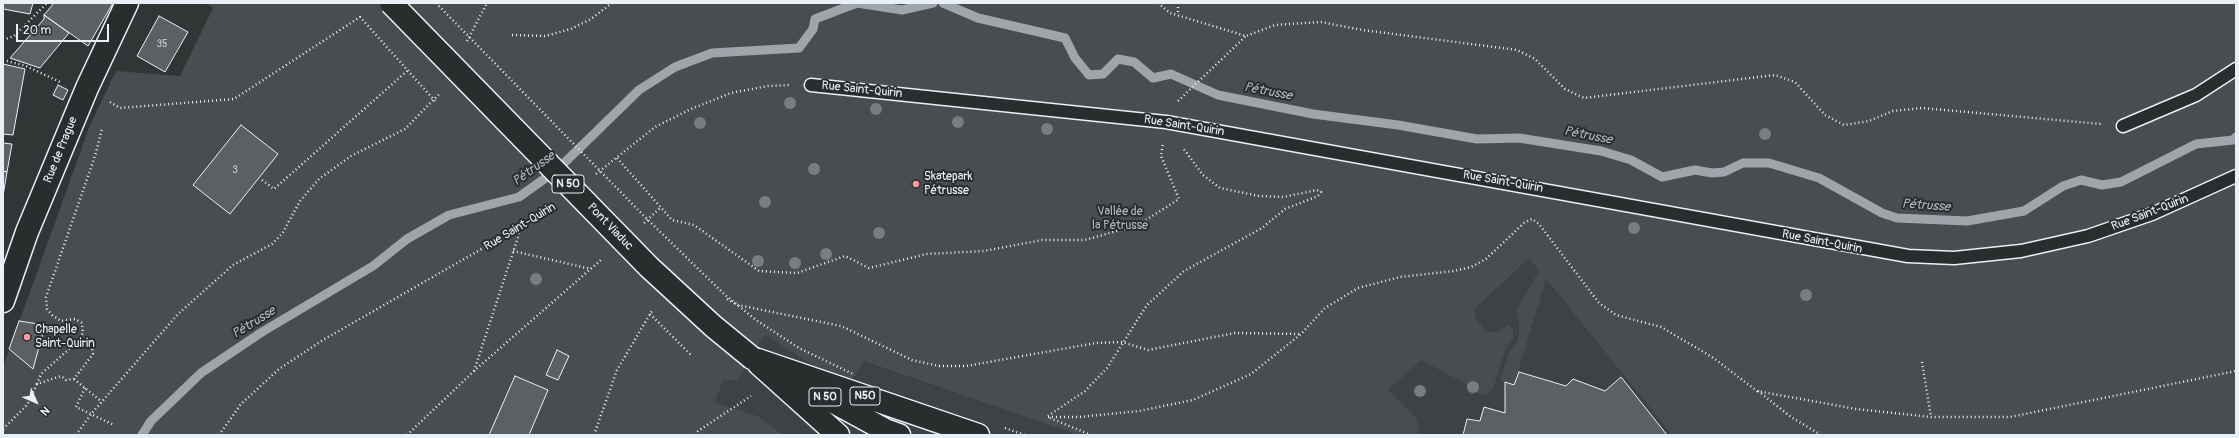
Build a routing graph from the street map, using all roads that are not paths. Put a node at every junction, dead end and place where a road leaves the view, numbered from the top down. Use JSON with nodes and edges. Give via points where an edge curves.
{"nodes":[{"id":1,"x":127,"y":3,"type":"edge"},
{"id":2,"x":391,"y":3,"type":"edge"},
{"id":3,"x":2236,"y":69,"type":"edge"},
{"id":4,"x":811,"y":85,"type":"road end"},
{"id":5,"x":2123,"y":126,"type":"road end"},
{"id":6,"x":2236,"y":176,"type":"edge"},
{"id":7,"x":3,"y":301,"type":"edge"},
{"id":8,"x":752,"y":358,"type":"junction"},
{"id":9,"x":838,"y":435,"type":"edge"},
{"id":10,"x":899,"y":435,"type":"edge"},
{"id":11,"x":978,"y":435,"type":"edge"}],
"edges":[{"from":1,"to":7,"type":"main road","name":"Rue de Prague","via":[[80,102],[27,232]]},
{"from":2,"to":8,"type":"main road","name":"Pont Viaduc","number":"N 50","bridge":true,"via":[[649,267]]},
{"from":3,"to":5,"type":"lane","via":[[2196,95]]},
{"from":4,"to":6,"type":"lane","name":"Rue Saint-Quirin","via":[[1166,122],[1908,256],[1954,258],[2021,251],[2088,236],[2152,214]]},
{"from":8,"to":9,"type":"main road"},
{"from":8,"to":10,"type":"main road","number":"N 50","via":[[885,430]]},
{"from":8,"to":11,"type":"main road","number":"N50"}]}
